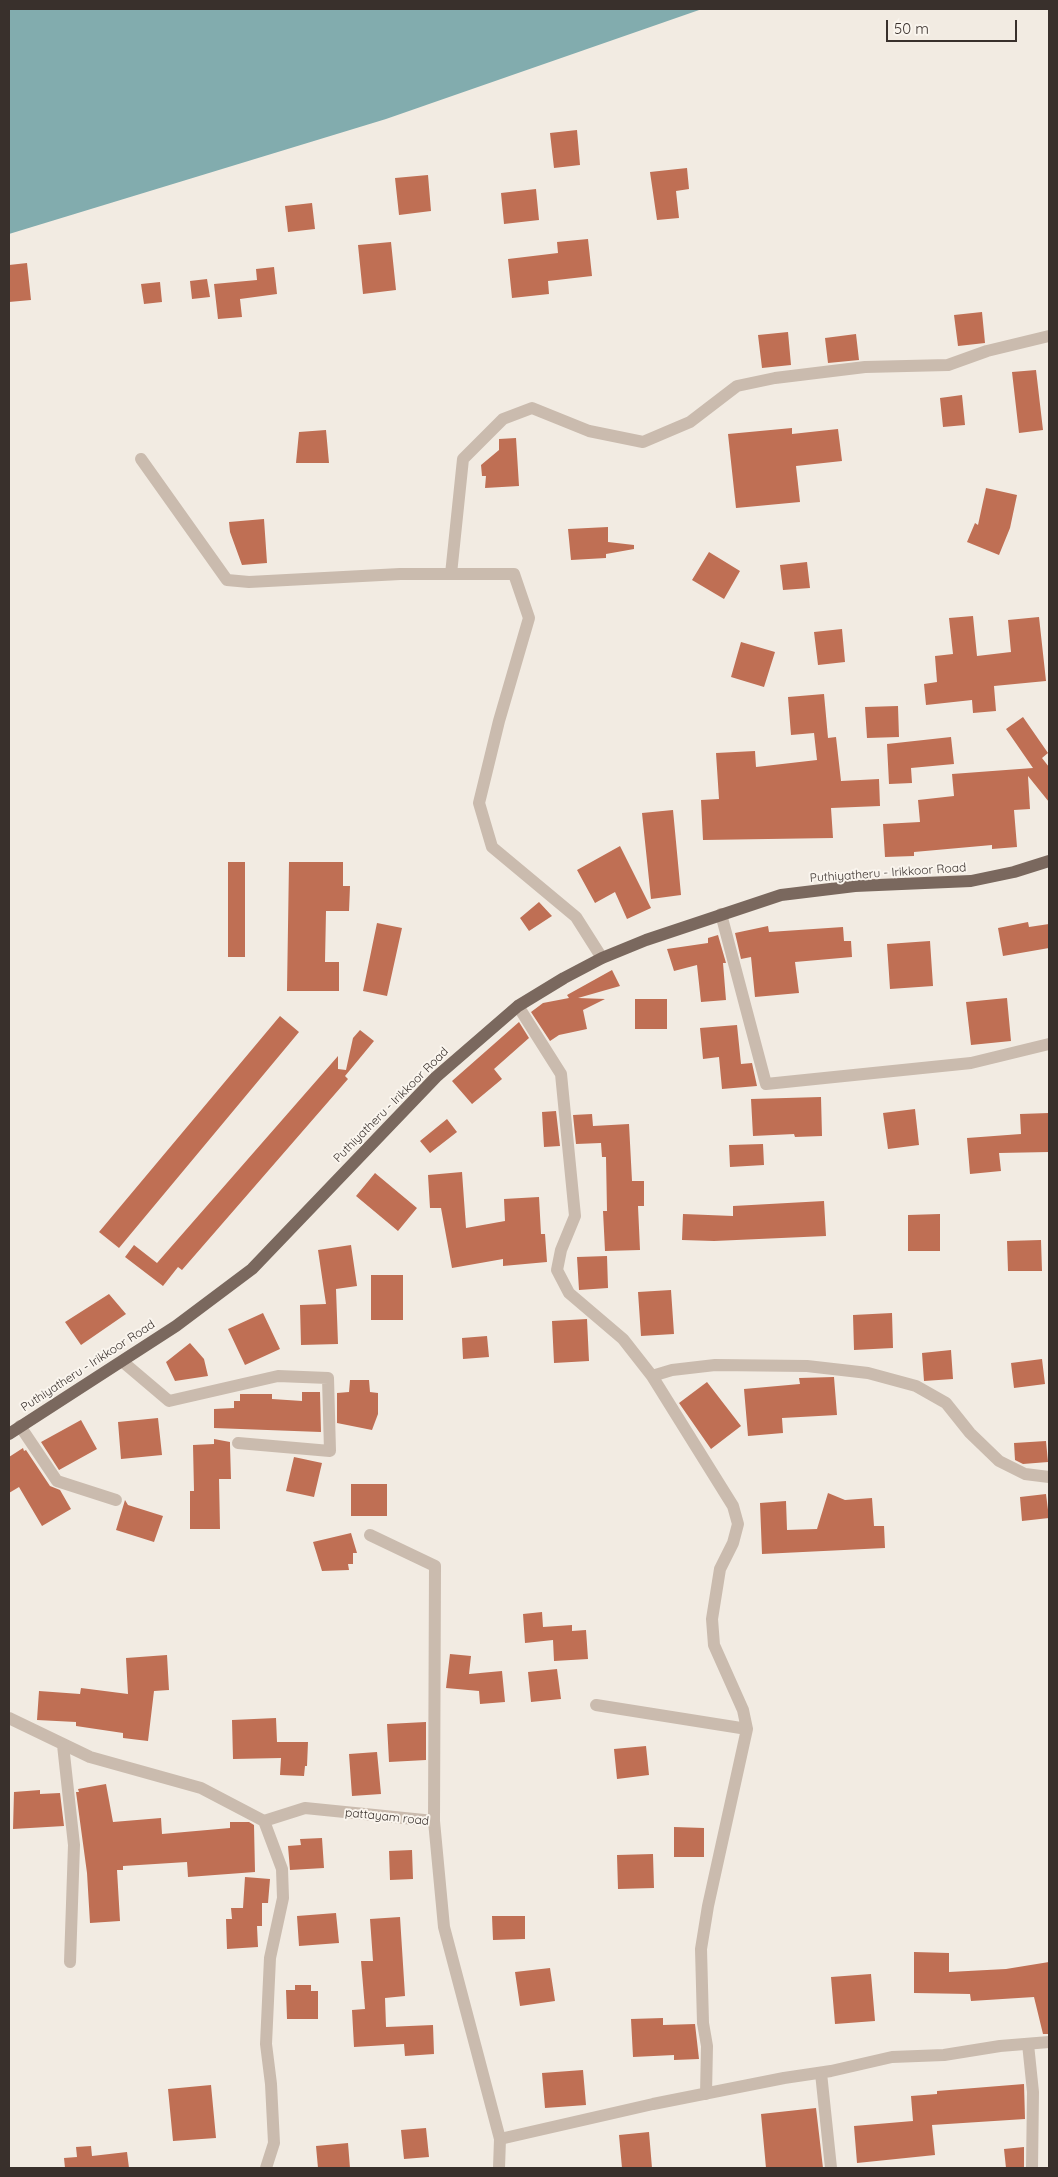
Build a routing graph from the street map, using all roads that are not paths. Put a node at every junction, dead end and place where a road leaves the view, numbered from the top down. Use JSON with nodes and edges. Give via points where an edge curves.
{"nodes":[{"id":1,"x":1049,"y":336,"type":"edge"},
{"id":2,"x":141,"y":459,"type":"dead end"},
{"id":3,"x":451,"y":574,"type":"junction"},
{"id":4,"x":1049,"y":862,"type":"edge"},
{"id":5,"x":721,"y":914,"type":"junction"},
{"id":6,"x":602,"y":958,"type":"junction"},
{"id":7,"x":518,"y":1006,"type":"junction"},
{"id":8,"x":1049,"y":1044,"type":"edge"},
{"id":9,"x":123,"y":1362,"type":"junction"},
{"id":10,"x":652,"y":1376,"type":"junction"},
{"id":11,"x":20,"y":1426,"type":"junction"},
{"id":12,"x":9,"y":1434,"type":"edge"},
{"id":13,"x":238,"y":1443,"type":"dead end"},
{"id":14,"x":1049,"y":1477,"type":"edge"},
{"id":15,"x":116,"y":1500,"type":"dead end"},
{"id":16,"x":370,"y":1535,"type":"dead end"},
{"id":17,"x":596,"y":1705,"type":"dead end"},
{"id":18,"x":9,"y":1718,"type":"edge"},
{"id":19,"x":747,"y":1729,"type":"junction"},
{"id":20,"x":64,"y":1745,"type":"junction"},
{"id":21,"x":264,"y":1821,"type":"junction"},
{"id":22,"x":434,"y":1821,"type":"junction"},
{"id":23,"x":70,"y":1962,"type":"dead end"},
{"id":24,"x":1049,"y":2042,"type":"edge"},
{"id":25,"x":1028,"y":2044,"type":"junction"},
{"id":26,"x":821,"y":2073,"type":"junction"},
{"id":27,"x":706,"y":2094,"type":"junction"},
{"id":28,"x":500,"y":2139,"type":"junction"},
{"id":29,"x":266,"y":2168,"type":"edge"},
{"id":30,"x":499,"y":2168,"type":"edge"},
{"id":31,"x":831,"y":2168,"type":"edge"},
{"id":32,"x":1032,"y":2168,"type":"edge"}],
"edges":[{"from":1,"to":3,"type":"street","via":[[987,351],[948,365],[865,368],[775,378],[737,386],[690,422],[642,442],[589,431],[532,408],[503,419],[463,459]]},
{"from":2,"to":3,"type":"street","via":[[227,580],[249,582]]},
{"from":3,"to":6,"type":"street","via":[[514,574],[529,618],[479,803],[492,847],[576,917]]},
{"from":4,"to":5,"type":"main road","name":"Puthiyatheru - Irikkoor Road","via":[[972,880],[855,886],[781,895]]},
{"from":5,"to":6,"type":"main road","name":"Puthiyatheru - Irikkoor Road"},
{"from":5,"to":8,"type":"street","via":[[766,1084],[971,1064]]},
{"from":6,"to":7,"type":"main road","name":"Puthiyatheru - Irikkoor Road"},
{"from":7,"to":9,"type":"main road","name":"Puthiyatheru - Irikkoor Road","via":[[436,1077],[252,1269]]},
{"from":7,"to":10,"type":"street","via":[[561,1074],[575,1216],[561,1250],[557,1270],[569,1293],[623,1339]]},
{"from":9,"to":11,"type":"main road","name":"Puthiyatheru - Irikkoor Road"},
{"from":9,"to":13,"type":"street","via":[[169,1401],[278,1376],[328,1378],[330,1451]]},
{"from":10,"to":14,"type":"street","via":[[715,1365],[807,1366],[868,1373],[916,1386],[946,1403],[970,1433],[999,1461],[1025,1474]]},
{"from":10,"to":19,"type":"street","via":[[733,1506],[738,1524],[720,1569],[712,1619],[714,1645]]},
{"from":11,"to":12,"type":"main road","name":"Puthiyatheru - Irikkoor Road"},
{"from":11,"to":15,"type":"street","via":[[57,1481]]},
{"from":16,"to":22,"type":"street","via":[[435,1566]]},
{"from":17,"to":19,"type":"street"},
{"from":18,"to":20,"type":"street"},
{"from":19,"to":27,"type":"street","via":[[701,1949],[703,2023],[707,2046]]},
{"from":20,"to":21,"type":"street","via":[[90,1757],[201,1788]]},
{"from":20,"to":23,"type":"street","via":[[74,1845]]},
{"from":21,"to":22,"type":"street","name":"pattayam road","via":[[305,1808]]},
{"from":21,"to":29,"type":"street","via":[[282,1869],[283,1898],[270,1958],[266,2044],[274,2142]]},
{"from":22,"to":28,"type":"street","name":"pattayam road","via":[[444,1926]]},
{"from":24,"to":25,"type":"street"},
{"from":25,"to":26,"type":"street","via":[[944,2055],[892,2057]]},
{"from":25,"to":32,"type":"street","via":[[1033,2099]]},
{"from":26,"to":27,"type":"street"},
{"from":26,"to":31,"type":"street"},
{"from":27,"to":28,"type":"street"},
{"from":28,"to":30,"type":"street","name":"pattayam road"}]}
